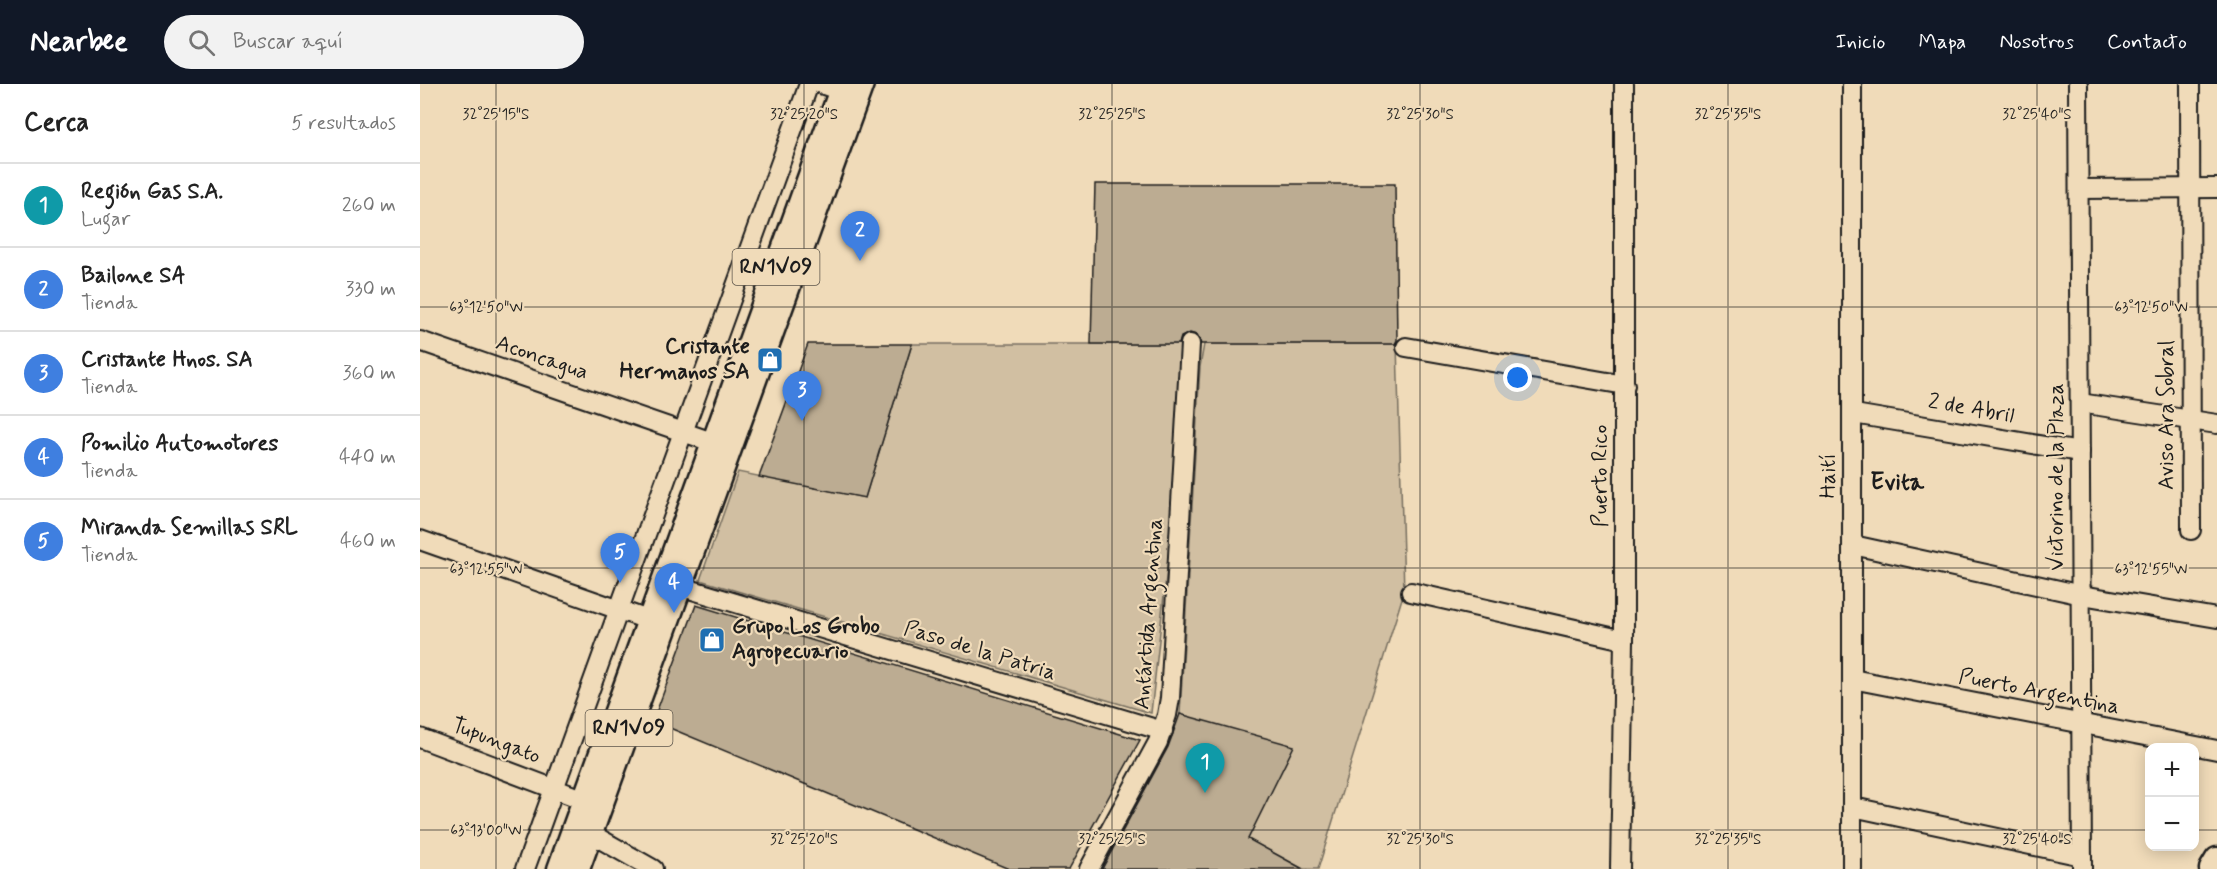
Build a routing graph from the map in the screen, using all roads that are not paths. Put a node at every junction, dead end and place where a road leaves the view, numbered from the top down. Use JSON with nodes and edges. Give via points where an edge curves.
{"nodes":[{"id":1,"x":809,"y":84,"type":"edge"},
{"id":2,"x":1624,"y":84,"type":"edge"},
{"id":3,"x":1852,"y":84,"type":"edge"},
{"id":4,"x":2078,"y":84,"type":"edge"},
{"id":5,"x":2190,"y":84,"type":"edge"},
{"id":6,"x":841,"y":86,"type":"edge"},
{"id":7,"x":2217,"y":188,"type":"edge"},
{"id":8,"x":2079,"y":189,"type":"junction"},
{"id":9,"x":2190,"y":189,"type":"junction"},
{"id":10,"x":420,"y":342,"type":"edge"},
{"id":11,"x":1190,"y":344,"type":"dead end"},
{"id":12,"x":1406,"y":347,"type":"dead end"},
{"id":13,"x":1625,"y":385,"type":"junction"},
{"id":14,"x":2080,"y":403,"type":"junction"},
{"id":15,"x":1854,"y":414,"type":"junction"},
{"id":16,"x":2191,"y":420,"type":"junction"},
{"id":17,"x":2217,"y":424,"type":"edge"},
{"id":18,"x":683,"y":431,"type":"junction"},
{"id":19,"x":712,"y":442,"type":"junction"},
{"id":20,"x":2080,"y":452,"type":"junction"},
{"id":21,"x":2191,"y":530,"type":"dead end"},
{"id":22,"x":420,"y":540,"type":"edge"},
{"id":23,"x":1853,"y":545,"type":"junction"},
{"id":24,"x":680,"y":586,"type":"junction"},
{"id":25,"x":1411,"y":592,"type":"dead end"},
{"id":26,"x":2082,"y":595,"type":"junction"},
{"id":27,"x":619,"y":610,"type":"junction"},
{"id":28,"x":2217,"y":618,"type":"edge"},
{"id":29,"x":648,"y":620,"type":"junction"},
{"id":30,"x":1624,"y":640,"type":"junction"},
{"id":31,"x":1852,"y":679,"type":"junction"},
{"id":32,"x":2083,"y":725,"type":"junction"},
{"id":33,"x":1162,"y":731,"type":"junction"},
{"id":34,"x":420,"y":738,"type":"edge"},
{"id":35,"x":2217,"y":750,"type":"edge"},
{"id":36,"x":554,"y":789,"type":"junction"},
{"id":37,"x":584,"y":800,"type":"junction"},
{"id":38,"x":1853,"y":807,"type":"junction"},
{"id":39,"x":583,"y":829,"type":"junction"},
{"id":40,"x":2217,"y":859,"type":"edge"},
{"id":41,"x":2082,"y":862,"type":"edge"},
{"id":42,"x":525,"y":869,"type":"edge"},
{"id":43,"x":559,"y":869,"type":"edge"},
{"id":44,"x":578,"y":869,"type":"edge"},
{"id":45,"x":653,"y":869,"type":"edge"},
{"id":46,"x":1089,"y":869,"type":"edge"},
{"id":47,"x":1620,"y":869,"type":"edge"},
{"id":48,"x":1852,"y":869,"type":"edge"},
{"id":49,"x":2211,"y":869,"type":"edge"}],
"edges":[{"from":1,"to":18,"type":"street"},
{"from":2,"to":13,"type":"street","name":"Puerto Rico"},
{"from":3,"to":15,"type":"street","name":"Haití"},
{"from":4,"to":8,"type":"street","name":"Victorino de la Plaza"},
{"from":5,"to":9,"type":"street","name":"Aviso Ara Sobral"},
{"from":6,"to":19,"type":"main road","number":"RN1V09"},
{"from":6,"to":24,"type":"main road","number":"RN1V09"},
{"from":7,"to":9,"type":"street"},
{"from":8,"to":9,"type":"street"},
{"from":8,"to":14,"type":"street","name":"Victorino de la Plaza"},
{"from":9,"to":16,"type":"street","name":"Aviso Ara Sobral"},
{"from":10,"to":18,"type":"street","name":"Aconcagua"},
{"from":11,"to":33,"type":"street","name":"Antártida Argentina","via":[[1170,698]]},
{"from":12,"to":13,"type":"street"},
{"from":13,"to":30,"type":"street","name":"Puerto Rico"},
{"from":14,"to":16,"type":"street"},
{"from":14,"to":20,"type":"street","name":"Victorino de la Plaza"},
{"from":15,"to":20,"type":"street","name":"2 de Abril"},
{"from":15,"to":23,"type":"street","name":"Haití"},
{"from":16,"to":17,"type":"street"},
{"from":16,"to":21,"type":"street","name":"Aviso Ara Sobral"},
{"from":18,"to":19,"type":"street","name":"Aconcagua"},
{"from":18,"to":27,"type":"street"},
{"from":19,"to":29,"type":"main road","number":"RN1V09"},
{"from":20,"to":26,"type":"street","name":"Victorino de la Plaza"},
{"from":22,"to":27,"type":"street"},
{"from":23,"to":26,"type":"street"},
{"from":23,"to":31,"type":"street","name":"Haití"},
{"from":24,"to":33,"type":"street","name":"Paso de la Patria"},
{"from":24,"to":39,"type":"main road","number":"RN1V09"},
{"from":25,"to":30,"type":"street"},
{"from":26,"to":28,"type":"street"},
{"from":26,"to":32,"type":"street","name":"Victorino de la Plaza"},
{"from":27,"to":29,"type":"street"},
{"from":27,"to":36,"type":"street"},
{"from":29,"to":37,"type":"main road","number":"RN1V09"},
{"from":30,"to":47,"type":"street","name":"Puerto Rico"},
{"from":31,"to":32,"type":"street","name":"Puerto Argentina"},
{"from":31,"to":38,"type":"street","name":"Haití"},
{"from":32,"to":35,"type":"street","name":"Puerto Argentina"},
{"from":32,"to":41,"type":"street","name":"Victorino de la Plaza"},
{"from":33,"to":46,"type":"street","name":"Antártida Argentina"},
{"from":34,"to":36,"type":"street","name":"Tupungato"},
{"from":36,"to":37,"type":"street","name":"Tupungato"},
{"from":36,"to":42,"type":"street"},
{"from":37,"to":39,"type":"main road","number":"RN1V09"},
{"from":38,"to":41,"type":"street"},
{"from":38,"to":48,"type":"street","name":"Haití"},
{"from":39,"to":43,"type":"main road","number":"RN1V09"},
{"from":39,"to":44,"type":"main road","number":"RN1V09"},
{"from":39,"to":45,"type":"street"},
{"from":40,"to":49,"type":"main road"}]}
